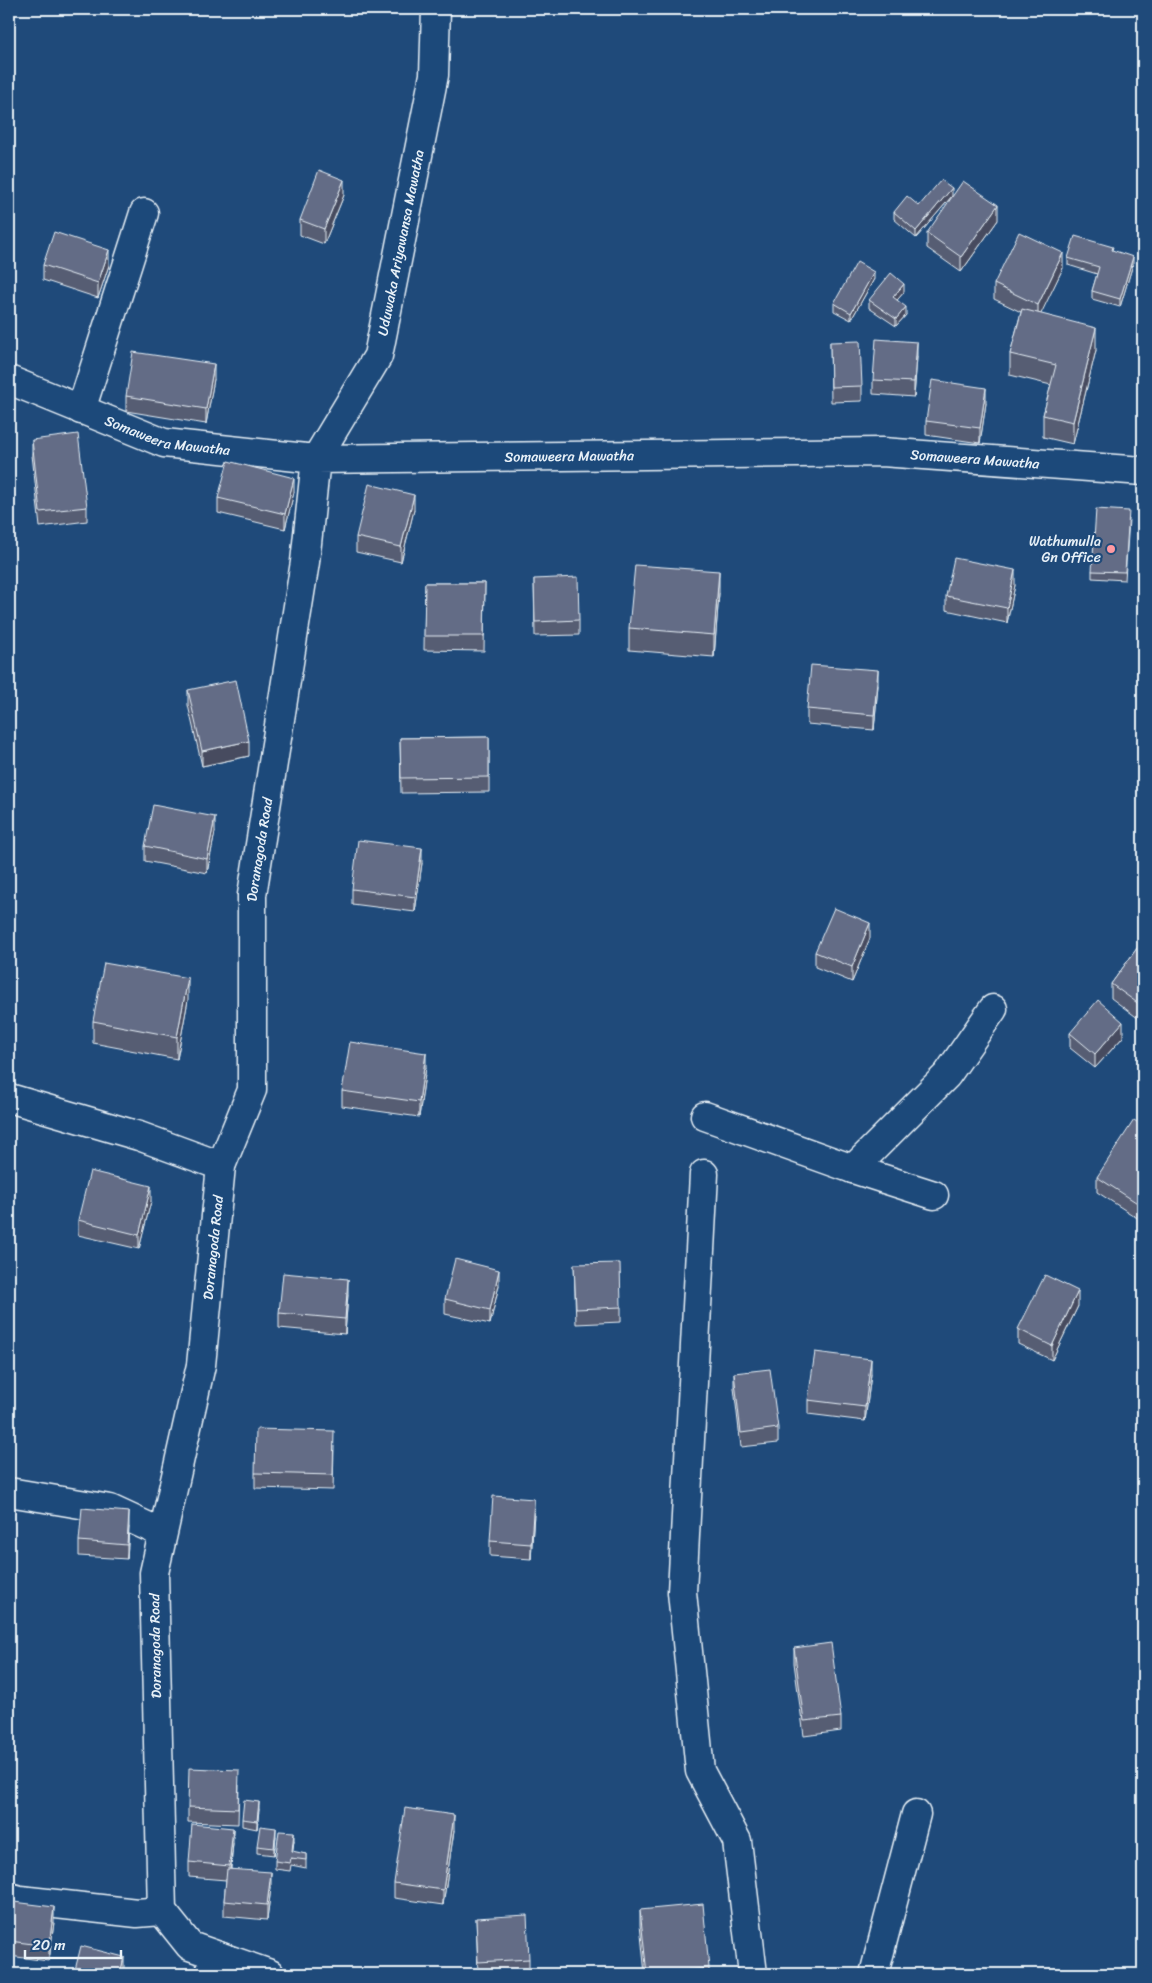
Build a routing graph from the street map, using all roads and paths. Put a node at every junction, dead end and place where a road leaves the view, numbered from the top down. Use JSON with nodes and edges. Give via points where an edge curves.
{"nodes":[{"id":1,"x":436,"y":9,"type":"edge"},
{"id":2,"x":144,"y":213,"type":"dead end"},
{"id":3,"x":9,"y":380,"type":"edge"},
{"id":4,"x":81,"y":410,"type":"junction"},
{"id":5,"x":316,"y":460,"type":"junction"},
{"id":6,"x":1143,"y":471,"type":"edge"},
{"id":7,"x":993,"y":1009,"type":"dead end"},
{"id":8,"x":9,"y":1098,"type":"edge"},
{"id":9,"x":705,"y":1116,"type":"dead end"},
{"id":10,"x":221,"y":1166,"type":"junction"},
{"id":11,"x":853,"y":1170,"type":"junction"},
{"id":12,"x":704,"y":1174,"type":"dead end"},
{"id":13,"x":934,"y":1195,"type":"dead end"},
{"id":14,"x":9,"y":1492,"type":"edge"},
{"id":15,"x":162,"y":1533,"type":"junction"},
{"id":16,"x":916,"y":1814,"type":"dead end"},
{"id":17,"x":9,"y":1897,"type":"edge"},
{"id":18,"x":162,"y":1911,"type":"junction"},
{"id":19,"x":214,"y":1965,"type":"edge"},
{"id":20,"x":270,"y":1974,"type":"edge"},
{"id":21,"x":753,"y":1974,"type":"edge"},
{"id":22,"x":874,"y":1974,"type":"edge"}],
"edges":[{"from":1,"to":5,"type":"street","name":"Uduwaka Ariyawansa Mawatha","via":[[434,75],[378,356]]},
{"from":2,"to":4,"type":"street"},
{"from":3,"to":4,"type":"street","name":"Somaweera Mawatha"},
{"from":4,"to":5,"type":"street","name":"Somaweera Mawatha","via":[[164,443]]},
{"from":5,"to":6,"type":"street","name":"Somaweera Mawatha","via":[[882,452]]},
{"from":5,"to":10,"type":"street","name":"Doranagoda Road","via":[[305,562],[252,895],[252,1090]]},
{"from":7,"to":11,"type":"street","via":[[947,1075]]},
{"from":8,"to":10,"type":"street","via":[[139,1136]]},
{"from":9,"to":11,"type":"street"},
{"from":10,"to":15,"type":"street","name":"Doranagoda Road","via":[[201,1365]]},
{"from":11,"to":13,"type":"street"},
{"from":12,"to":21,"type":"street","via":[[682,1592],[700,1771],[736,1841]]},
{"from":14,"to":15,"type":"street","via":[[110,1509]]},
{"from":15,"to":18,"type":"street","name":"Doranagoda Road","via":[[154,1573]]},
{"from":16,"to":22,"type":"street"},
{"from":17,"to":18,"type":"street","via":[[137,1913]]},
{"from":18,"to":19,"type":"street","via":[[190,1946]]},
{"from":19,"to":20,"type":"street"}]}
